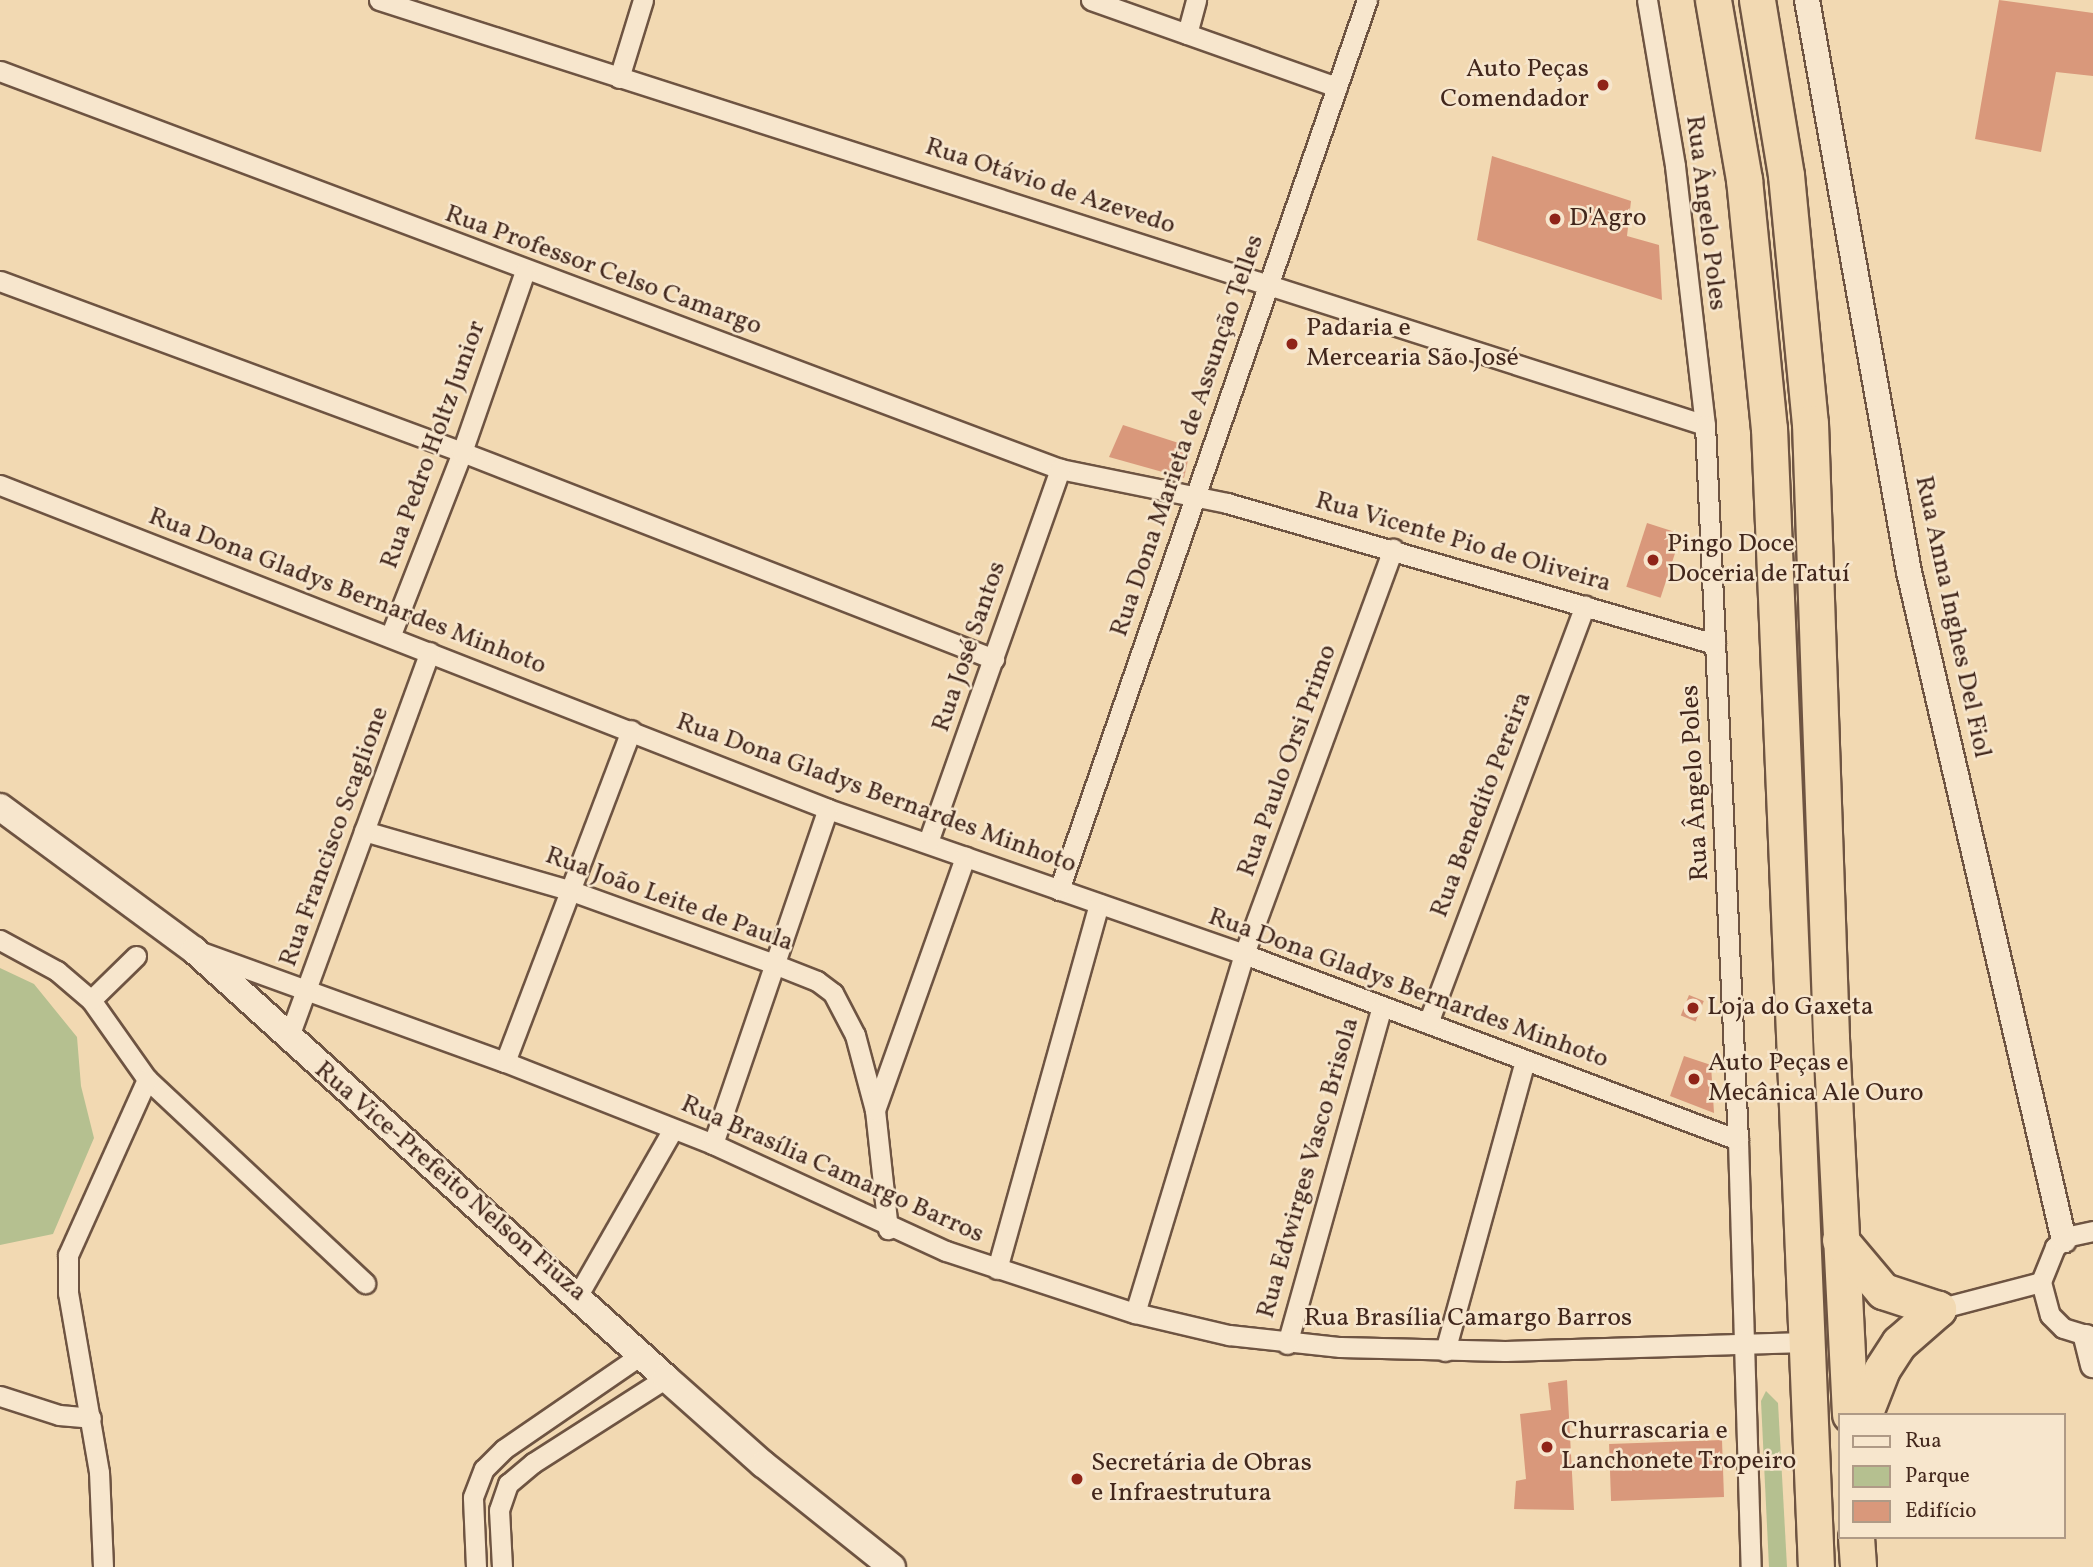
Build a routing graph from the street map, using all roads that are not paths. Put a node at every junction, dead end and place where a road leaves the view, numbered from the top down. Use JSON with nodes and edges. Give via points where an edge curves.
{"nodes":[{"id":1,"x":379,"y":0,"type":"edge"},
{"id":2,"x":643,"y":0,"type":"edge"},
{"id":3,"x":1091,"y":0,"type":"edge"},
{"id":4,"x":1196,"y":0,"type":"edge"},
{"id":5,"x":1367,"y":0,"type":"edge"},
{"id":6,"x":1647,"y":0,"type":"edge"},
{"id":7,"x":1757,"y":0,"type":"edge"},
{"id":8,"x":1807,"y":0,"type":"edge"},
{"id":9,"x":1713,"y":1,"type":"edge"},
{"id":10,"x":420,"y":6,"type":"edge"},
{"id":11,"x":1187,"y":34,"type":"junction"},
{"id":12,"x":0,"y":71,"type":"edge"},
{"id":13,"x":618,"y":78,"type":"junction"},
{"id":14,"x":1337,"y":87,"type":"junction"},
{"id":15,"x":525,"y":271,"type":"junction"},
{"id":16,"x":0,"y":281,"type":"edge"},
{"id":17,"x":1269,"y":284,"type":"junction"},
{"id":18,"x":1705,"y":425,"type":"junction"},
{"id":19,"x":462,"y":452,"type":"junction"},
{"id":20,"x":1060,"y":469,"type":"junction"},
{"id":21,"x":0,"y":485,"type":"edge"},
{"id":22,"x":1195,"y":496,"type":"junction"},
{"id":23,"x":1393,"y":549,"type":"junction"},
{"id":24,"x":1585,"y":606,"type":"junction"},
{"id":25,"x":390,"y":637,"type":"junction"},
{"id":26,"x":1716,"y":644,"type":"junction"},
{"id":27,"x":430,"y":652,"type":"junction"},
{"id":28,"x":994,"y":659,"type":"junction"},
{"id":29,"x":631,"y":730,"type":"junction"},
{"id":30,"x":0,"y":807,"type":"edge"},
{"id":31,"x":828,"y":809,"type":"junction"},
{"id":32,"x":363,"y":831,"type":"junction"},
{"id":33,"x":928,"y":842,"type":"junction"},
{"id":34,"x":965,"y":857,"type":"junction"},
{"id":35,"x":1059,"y":890,"type":"junction"},
{"id":36,"x":569,"y":891,"type":"junction"},
{"id":37,"x":1099,"y":904,"type":"junction"},
{"id":38,"x":0,"y":940,"type":"edge"},
{"id":39,"x":194,"y":950,"type":"junction"},
{"id":40,"x":1244,"y":954,"type":"junction"},
{"id":41,"x":136,"y":956,"type":"dead end"},
{"id":42,"x":226,"y":961,"type":"junction"},
{"id":43,"x":774,"y":964,"type":"junction"},
{"id":44,"x":307,"y":990,"type":"junction"},
{"id":45,"x":91,"y":1000,"type":"junction"},
{"id":46,"x":1382,"y":1007,"type":"junction"},
{"id":47,"x":1428,"y":1023,"type":"junction"},
{"id":48,"x":289,"y":1035,"type":"junction"},
{"id":49,"x":1525,"y":1061,"type":"junction"},
{"id":50,"x":505,"y":1062,"type":"junction"},
{"id":51,"x":147,"y":1079,"type":"junction"},
{"id":52,"x":875,"y":1110,"type":"junction"},
{"id":53,"x":673,"y":1129,"type":"junction"},
{"id":54,"x":1738,"y":1140,"type":"junction"},
{"id":55,"x":713,"y":1144,"type":"junction"},
{"id":56,"x":888,"y":1228,"type":"junction"},
{"id":57,"x":2093,"y":1231,"type":"edge"},
{"id":58,"x":1840,"y":1240,"type":"junction"},
{"id":59,"x":2064,"y":1240,"type":"junction"},
{"id":60,"x":997,"y":1269,"type":"junction"},
{"id":61,"x":2040,"y":1282,"type":"junction"},
{"id":62,"x":365,"y":1283,"type":"dead end"},
{"id":63,"x":579,"y":1295,"type":"junction"},
{"id":64,"x":1938,"y":1309,"type":"junction"},
{"id":65,"x":1135,"y":1313,"type":"junction"},
{"id":66,"x":2090,"y":1337,"type":"edge"},
{"id":67,"x":1807,"y":1342,"type":"junction"},
{"id":68,"x":1287,"y":1344,"type":"junction"},
{"id":69,"x":1743,"y":1344,"type":"junction"},
{"id":70,"x":1445,"y":1351,"type":"junction"},
{"id":71,"x":641,"y":1355,"type":"junction"},
{"id":72,"x":2093,"y":1365,"type":"edge"},
{"id":73,"x":666,"y":1378,"type":"junction"},
{"id":74,"x":0,"y":1396,"type":"edge"},
{"id":75,"x":1850,"y":1413,"type":"edge"},
{"id":76,"x":1865,"y":1413,"type":"edge"},
{"id":77,"x":91,"y":1418,"type":"junction"},
{"id":78,"x":1856,"y":1539,"type":"edge"},
{"id":79,"x":883,"y":1564,"type":"edge"},
{"id":80,"x":103,"y":1567,"type":"edge"},
{"id":81,"x":476,"y":1567,"type":"edge"},
{"id":82,"x":502,"y":1567,"type":"edge"},
{"id":83,"x":1751,"y":1567,"type":"edge"},
{"id":84,"x":1816,"y":1567,"type":"edge"},
{"id":85,"x":1858,"y":1567,"type":"edge"}],
"edges":[{"from":1,"to":10,"type":"street","name":"Rua Otávio de Azevedo"},
{"from":2,"to":13,"type":"street"},
{"from":3,"to":11,"type":"street"},
{"from":4,"to":11,"type":"street"},
{"from":5,"to":14,"type":"street","name":"Rua Dona Marieta de Assunção Telles"},
{"from":6,"to":18,"type":"street","name":"Rua Ângelo Poles","via":[[1675,166]]},
{"from":7,"to":58,"type":"highway","via":[[1786,174],[1810,423]]},
{"from":8,"to":59,"type":"street","name":"Rua Anna Inghes Del Fiol","via":[[1909,572]]},
{"from":9,"to":67,"type":"highway","via":[[1744,179],[1768,415]]},
{"from":10,"to":13,"type":"street","name":"Rua Otávio de Azevedo"},
{"from":11,"to":14,"type":"street"},
{"from":12,"to":15,"type":"street","name":"Rua Professor Celso Camargo"},
{"from":13,"to":17,"type":"street","name":"Rua Otávio de Azevedo"},
{"from":14,"to":17,"type":"street","name":"Rua Dona Marieta de Assunção Telles"},
{"from":15,"to":19,"type":"street","name":"Rua Pedro Holtz Junior"},
{"from":15,"to":20,"type":"street","name":"Rua Professor Celso Camargo"},
{"from":16,"to":19,"type":"street"},
{"from":17,"to":18,"type":"street","name":"Rua Otávio de Azevedo"},
{"from":17,"to":22,"type":"street","name":"Rua Dona Marieta de Assunção Telles"},
{"from":18,"to":26,"type":"street","name":"Rua Ângelo Poles"},
{"from":19,"to":25,"type":"street","name":"Rua Pedro Holtz Junior"},
{"from":19,"to":28,"type":"street"},
{"from":20,"to":22,"type":"street","name":"Rua Professor Celso Camargo"},
{"from":20,"to":28,"type":"street","name":"Rua José Santos"},
{"from":21,"to":25,"type":"street","name":"Rua Dona Gladys Bernardes Minhoto"},
{"from":22,"to":23,"type":"street","name":"Rua Vicente Pio de Oliveira"},
{"from":22,"to":35,"type":"street","name":"Rua Dona Marieta de Assunção Telles"},
{"from":23,"to":24,"type":"street","name":"Rua Vicente Pio de Oliveira"},
{"from":23,"to":40,"type":"street","name":"Rua Paulo Orsi Primo"},
{"from":24,"to":26,"type":"street","name":"Rua Vicente Pio de Oliveira"},
{"from":24,"to":47,"type":"street","name":"Rua Benedito Pereira"},
{"from":25,"to":27,"type":"street","name":"Rua Dona Gladys Bernardes Minhoto"},
{"from":26,"to":54,"type":"street","name":"Rua Ângelo Poles"},
{"from":27,"to":29,"type":"street","name":"Rua Dona Gladys Bernardes Minhoto"},
{"from":27,"to":32,"type":"street","name":"Rua Francisco Scaglione"},
{"from":28,"to":33,"type":"street","name":"Rua José Santos"},
{"from":29,"to":31,"type":"street","name":"Rua Dona Gladys Bernardes Minhoto"},
{"from":29,"to":36,"type":"street"},
{"from":30,"to":39,"type":"main road","name":"Rua Vice-Prefeito Nelson Fiuza"},
{"from":31,"to":33,"type":"street","name":"Rua Dona Gladys Bernardes Minhoto"},
{"from":31,"to":43,"type":"street"},
{"from":32,"to":36,"type":"street","name":"Rua João Leite de Paula"},
{"from":32,"to":44,"type":"street","name":"Rua Francisco Scaglione"},
{"from":33,"to":34,"type":"street","name":"Rua Dona Gladys Bernardes Minhoto"},
{"from":34,"to":35,"type":"street","name":"Rua Dona Gladys Bernardes Minhoto"},
{"from":34,"to":52,"type":"street","name":"Rua João Leite de Paula"},
{"from":35,"to":37,"type":"street","name":"Rua Dona Gladys Bernardes Minhoto"},
{"from":36,"to":43,"type":"street","name":"Rua João Leite de Paula"},
{"from":36,"to":50,"type":"street"},
{"from":37,"to":40,"type":"street","name":"Rua Dona Gladys Bernardes Minhoto"},
{"from":37,"to":60,"type":"street"},
{"from":38,"to":45,"type":"street","via":[[57,971]]},
{"from":39,"to":42,"type":"street","name":"Rua Brasília Camargo Barros"},
{"from":39,"to":48,"type":"main road","name":"Rua Vice-Prefeito Nelson Fiuza"},
{"from":40,"to":46,"type":"street","name":"Rua Dona Gladys Bernardes Minhoto"},
{"from":40,"to":65,"type":"street","name":"Rua Paulo Orsi Primo"},
{"from":41,"to":45,"type":"street"},
{"from":42,"to":44,"type":"street","name":"Rua Brasília Camargo Barros"},
{"from":42,"to":48,"type":"street"},
{"from":43,"to":52,"type":"street","name":"Rua João Leite de Paula","via":[[817,981],[846,1010]]},
{"from":43,"to":55,"type":"street"},
{"from":44,"to":48,"type":"street","name":"Rua Francisco Scaglione"},
{"from":44,"to":50,"type":"street","name":"Rua Brasília Camargo Barros"},
{"from":45,"to":51,"type":"street"},
{"from":46,"to":47,"type":"street","name":"Rua Dona Gladys Bernardes Minhoto"},
{"from":46,"to":68,"type":"street","name":"Rua Edwirges Vasco Brisola"},
{"from":47,"to":49,"type":"street","name":"Rua Dona Gladys Bernardes Minhoto"},
{"from":48,"to":63,"type":"main road","name":"Rua Vice-Prefeito Nelson Fiuza"},
{"from":49,"to":54,"type":"street","name":"Rua Dona Gladys Bernardes Minhoto"},
{"from":49,"to":70,"type":"street"},
{"from":50,"to":53,"type":"street","name":"Rua Brasília Camargo Barros"},
{"from":51,"to":62,"type":"street"},
{"from":51,"to":77,"type":"street","via":[[68,1255],[68,1293]]},
{"from":52,"to":56,"type":"street","name":"Rua João Leite de Paula"},
{"from":53,"to":55,"type":"street","name":"Rua Brasília Camargo Barros"},
{"from":53,"to":63,"type":"street"},
{"from":54,"to":69,"type":"street","name":"Rua Ângelo Poles"},
{"from":55,"to":56,"type":"street","name":"Rua Brasília Camargo Barros"},
{"from":56,"to":60,"type":"street","name":"Rua Brasília Camargo Barros"},
{"from":57,"to":59,"type":"street"},
{"from":58,"to":64,"type":"highway","via":[[1883,1291],[1905,1302]]},
{"from":58,"to":75,"type":"highway"},
{"from":59,"to":61,"type":"street","via":[[2045,1263]]},
{"from":60,"to":65,"type":"street","name":"Rua Brasília Camargo Barros"},
{"from":61,"to":64,"type":"street"},
{"from":61,"to":66,"type":"street","via":[[2050,1315],[2063,1328]]},
{"from":63,"to":71,"type":"main road","name":"Rua Vice-Prefeito Nelson Fiuza"},
{"from":64,"to":76,"type":"highway","via":[[1899,1343],[1882,1369]]},
{"from":65,"to":68,"type":"street","name":"Rua Brasília Camargo Barros"},
{"from":66,"to":72,"type":"street"},
{"from":67,"to":69,"type":"street","name":"Rua Brasília Camargo Barros"},
{"from":67,"to":84,"type":"highway"},
{"from":68,"to":70,"type":"street","name":"Rua Brasília Camargo Barros"},
{"from":69,"to":70,"type":"street","name":"Rua Brasília Camargo Barros"},
{"from":69,"to":83,"type":"street","name":"Rua Ângelo Poles"},
{"from":71,"to":73,"type":"main road","name":"Rua Vice-Prefeito Nelson Fiuza"},
{"from":71,"to":81,"type":"street","via":[[504,1449],[484,1469],[473,1497]]},
{"from":73,"to":79,"type":"main road","name":"Rua Vice-Prefeito Nelson Fiuza"},
{"from":73,"to":82,"type":"street","via":[[533,1462],[508,1485],[499,1510]]},
{"from":74,"to":77,"type":"street","via":[[59,1415]]},
{"from":77,"to":80,"type":"street","via":[[99,1472]]},
{"from":78,"to":85,"type":"highway"}]}
